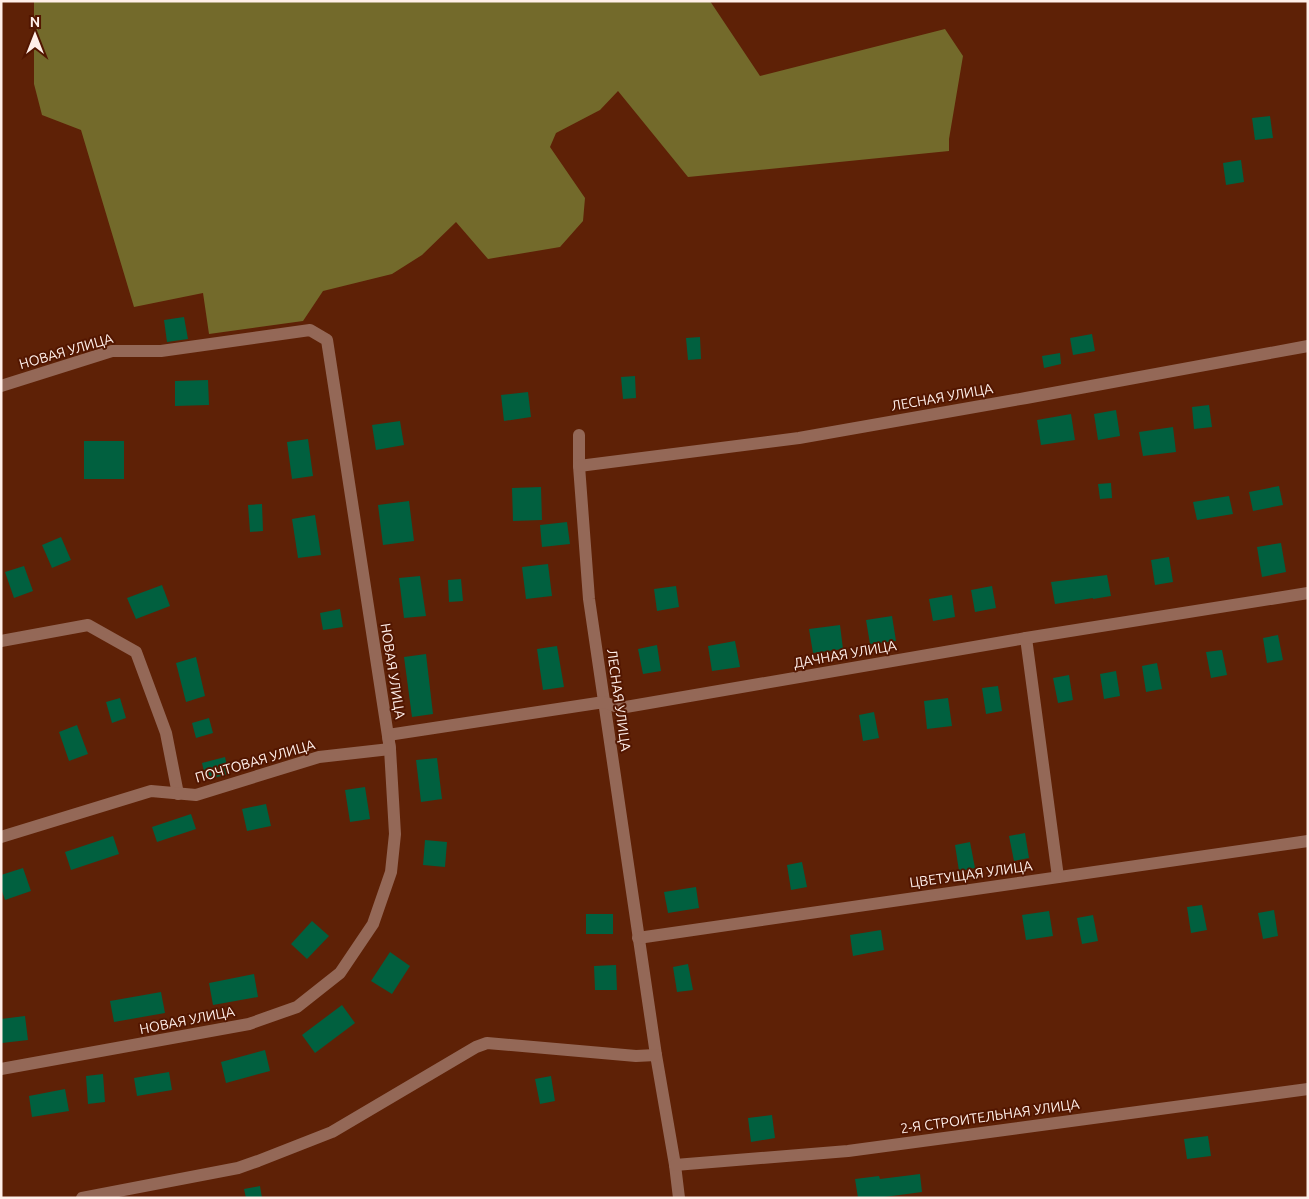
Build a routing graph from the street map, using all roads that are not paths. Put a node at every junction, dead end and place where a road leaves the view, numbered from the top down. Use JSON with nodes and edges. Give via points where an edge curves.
{"nodes":[{"id":1,"x":1308,"y":346,"type":"edge"},
{"id":2,"x":1,"y":386,"type":"edge"},
{"id":3,"x":579,"y":435,"type":"dead end"},
{"id":4,"x":579,"y":466,"type":"junction"},
{"id":5,"x":1308,"y":593,"type":"edge"},
{"id":6,"x":1026,"y":638,"type":"junction"},
{"id":7,"x":1,"y":641,"type":"edge"},
{"id":8,"x":604,"y":702,"type":"junction"},
{"id":9,"x":388,"y":735,"type":"junction"},
{"id":10,"x":390,"y":749,"type":"junction"},
{"id":11,"x":178,"y":794,"type":"junction"},
{"id":12,"x":1,"y":837,"type":"edge"},
{"id":13,"x":1308,"y":841,"type":"edge"},
{"id":14,"x":1058,"y":877,"type":"junction"},
{"id":15,"x":638,"y":938,"type":"junction"},
{"id":16,"x":656,"y":1055,"type":"junction"},
{"id":17,"x":1,"y":1070,"type":"edge"},
{"id":18,"x":1308,"y":1089,"type":"edge"},
{"id":19,"x":675,"y":1165,"type":"junction"},
{"id":20,"x":82,"y":1198,"type":"edge"},
{"id":21,"x":678,"y":1198,"type":"edge"}],
"edges":[{"from":1,"to":4,"type":"street","name":"ЛЕСНАЯ УЛИЦА","via":[[799,438]]},
{"from":2,"to":9,"type":"street","name":"НОВАЯ УЛИЦА","via":[[112,351],[161,351],[310,330],[326,340]]},
{"from":3,"to":4,"type":"street","name":"ЛЕСНАЯ УЛИЦА"},
{"from":4,"to":8,"type":"street","name":"ЛЕСНАЯ УЛИЦА","via":[[589,599]]},
{"from":5,"to":6,"type":"street","name":"ДАЧНАЯ УЛИЦА"},
{"from":6,"to":8,"type":"street","name":"ДАЧНАЯ УЛИЦА","via":[[620,708]]},
{"from":6,"to":14,"type":"street"},
{"from":7,"to":11,"type":"street","via":[[88,625],[136,652],[166,734]]},
{"from":8,"to":9,"type":"street","name":"ДАЧНАЯ УЛИЦА"},
{"from":8,"to":15,"type":"street","name":"ЛЕСНАЯ УЛИЦА"},
{"from":9,"to":10,"type":"street"},
{"from":10,"to":11,"type":"street","name":"ПОЧТОВАЯ УЛИЦА","via":[[319,757],[196,795]]},
{"from":10,"to":17,"type":"street","name":"НОВАЯ УЛИЦА","via":[[395,834],[391,872],[372,924],[340,973],[297,1007],[249,1024]]},
{"from":11,"to":12,"type":"street","name":"ПОЧТОВАЯ УЛИЦА","via":[[151,791]]},
{"from":13,"to":14,"type":"street","name":"ЦВЕТУЩАЯ УЛИЦА"},
{"from":14,"to":15,"type":"street","name":"ЦВЕТУЩАЯ УЛИЦА"},
{"from":15,"to":16,"type":"street","name":"ЛЕСНАЯ УЛИЦА"},
{"from":16,"to":19,"type":"street","name":"ЛЕСНАЯ УЛИЦА"},
{"from":16,"to":20,"type":"street","via":[[487,1042],[332,1132],[258,1161],[238,1168]]},
{"from":18,"to":19,"type":"street","name":"2-Я СТРОИТЕЛЬНАЯ УЛИЦА","via":[[848,1151]]},
{"from":19,"to":21,"type":"street","name":"ЛЕСНАЯ УЛИЦА"}]}
